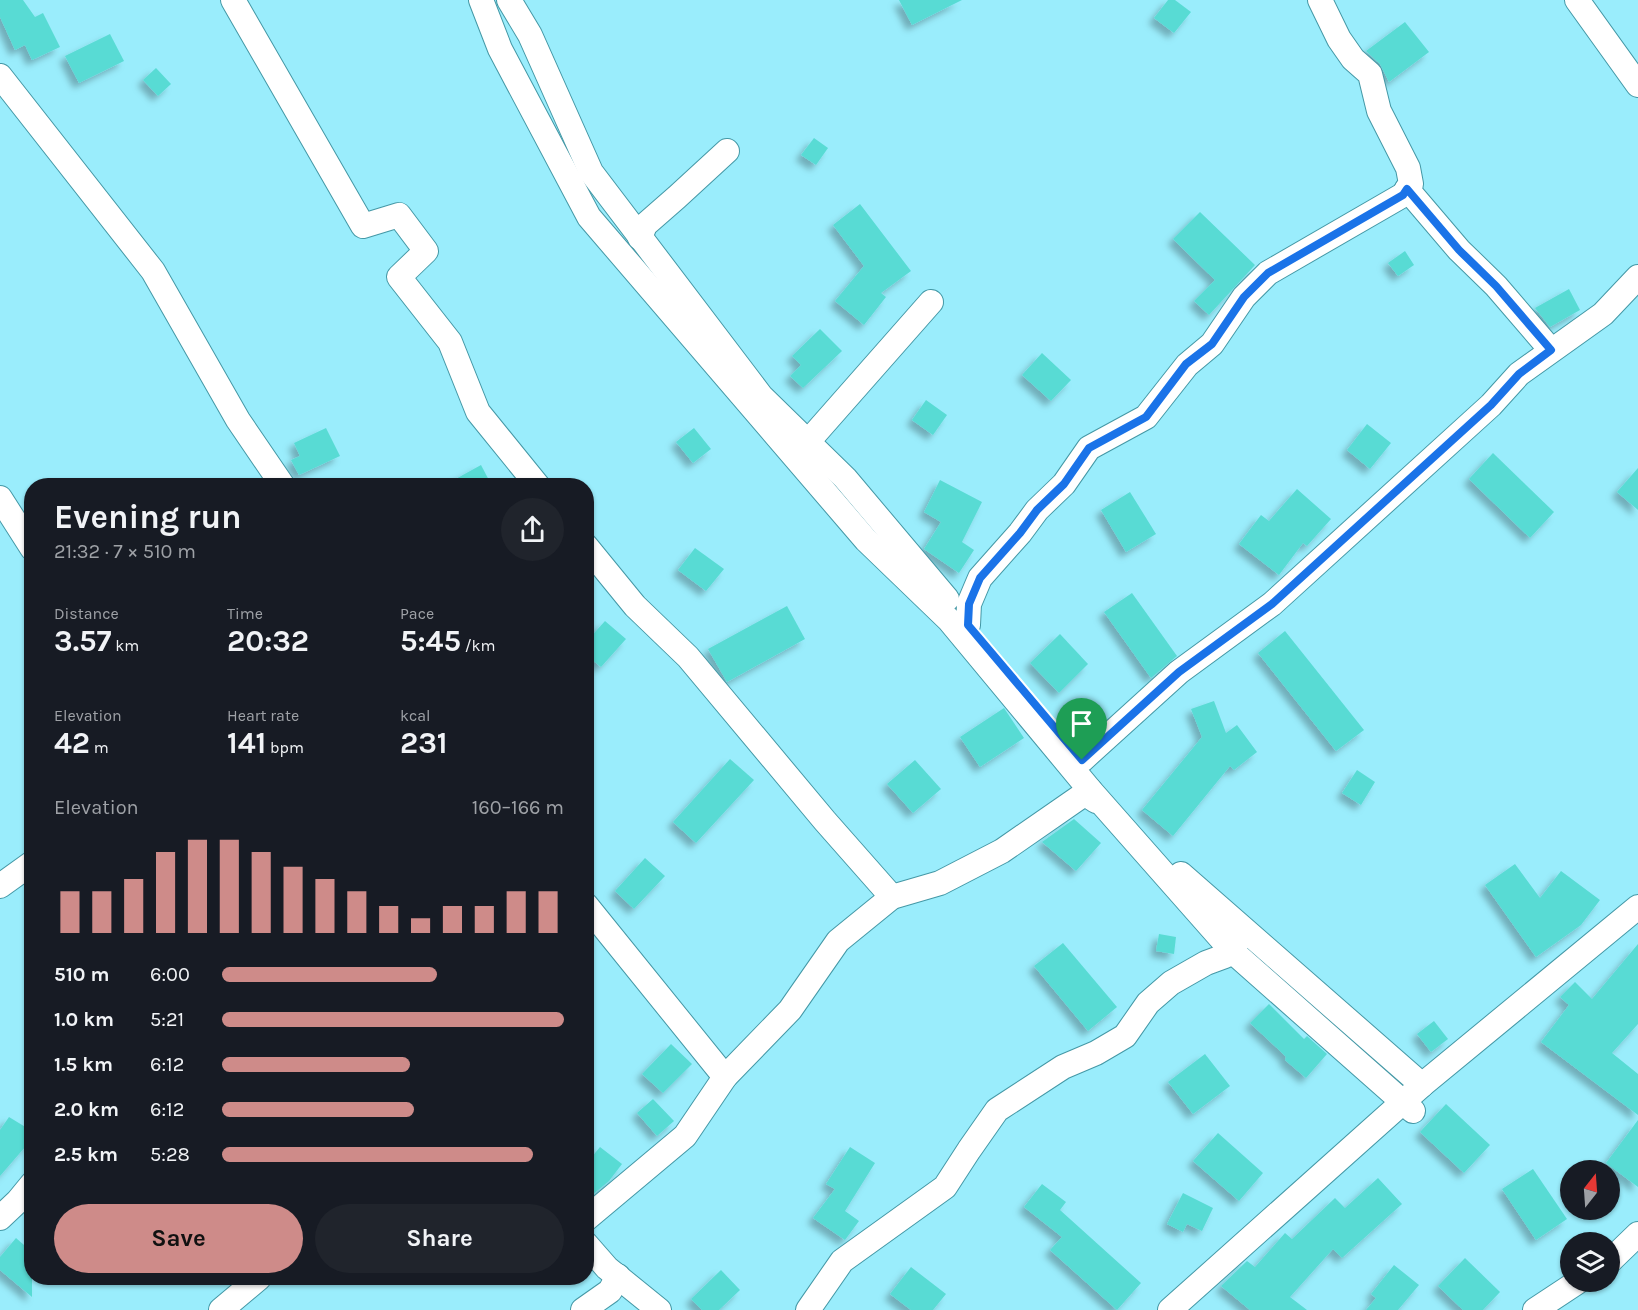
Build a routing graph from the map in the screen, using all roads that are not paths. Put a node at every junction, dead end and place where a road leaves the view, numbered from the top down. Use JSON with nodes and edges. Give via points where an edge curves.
{"nodes":[{"id":1,"x":233,"y":0,"type":"edge"},
{"id":2,"x":481,"y":0,"type":"edge"},
{"id":3,"x":509,"y":0,"type":"edge"},
{"id":4,"x":1320,"y":0,"type":"edge"},
{"id":5,"x":1577,"y":0,"type":"edge"},
{"id":6,"x":0,"y":75,"type":"edge"},
{"id":7,"x":1638,"y":85,"type":"edge"},
{"id":8,"x":727,"y":150,"type":"dead end"},
{"id":9,"x":1407,"y":189,"type":"junction"},
{"id":10,"x":640,"y":238,"type":"junction"},
{"id":11,"x":1638,"y":278,"type":"edge"},
{"id":12,"x":931,"y":302,"type":"dead end"},
{"id":13,"x":1551,"y":350,"type":"junction"},
{"id":14,"x":794,"y":457,"type":"junction"},
{"id":15,"x":278,"y":478,"type":"edge"},
{"id":16,"x":532,"y":478,"type":"edge"},
{"id":17,"x":0,"y":498,"type":"edge"},
{"id":18,"x":24,"y":536,"type":"edge"},
{"id":19,"x":594,"y":556,"type":"edge"},
{"id":20,"x":968,"y":625,"type":"junction"},
{"id":21,"x":1082,"y":760,"type":"junction"},
{"id":22,"x":1095,"y":796,"type":"junction"},
{"id":23,"x":24,"y":869,"type":"edge"},
{"id":24,"x":0,"y":886,"type":"edge"},
{"id":25,"x":892,"y":897,"type":"junction"},
{"id":26,"x":1638,"y":907,"type":"edge"},
{"id":27,"x":594,"y":915,"type":"edge"},
{"id":28,"x":1246,"y":931,"type":"junction"},
{"id":29,"x":725,"y":1077,"type":"junction"},
{"id":30,"x":1422,"y":1085,"type":"junction"},
{"id":31,"x":1413,"y":1111,"type":"dead end"},
{"id":32,"x":24,"y":1194,"type":"edge"},
{"id":33,"x":594,"y":1212,"type":"edge"},
{"id":34,"x":0,"y":1218,"type":"edge"},
{"id":35,"x":1638,"y":1234,"type":"edge"},
{"id":36,"x":1620,"y":1251,"type":"edge"},
{"id":37,"x":594,"y":1253,"type":"edge"},
{"id":38,"x":618,"y":1276,"type":"junction"},
{"id":39,"x":251,"y":1285,"type":"edge"},
{"id":40,"x":1562,"y":1292,"type":"edge"},
{"id":41,"x":221,"y":1310,"type":"edge"},
{"id":42,"x":583,"y":1310,"type":"edge"},
{"id":43,"x":660,"y":1310,"type":"edge"},
{"id":44,"x":808,"y":1310,"type":"edge"},
{"id":45,"x":1170,"y":1310,"type":"edge"},
{"id":46,"x":1535,"y":1310,"type":"edge"}],
"edges":[{"from":1,"to":16,"type":"street","via":[[363,226],[399,215],[426,251],[399,277],[450,342],[478,412]]},
{"from":2,"to":14,"type":"street","via":[[500,49],[589,217]]},
{"from":3,"to":10,"type":"street","via":[[530,35],[591,172]]},
{"from":4,"to":9,"type":"street","via":[[1339,39],[1370,74],[1379,111],[1408,168],[1411,184]]},
{"from":5,"to":7,"type":"street"},
{"from":6,"to":15,"type":"street","via":[[153,272],[238,420]]},
{"from":8,"to":10,"type":"street","via":[[645,225]]},
{"from":9,"to":13,"type":"street"},
{"from":9,"to":20,"type":"street","via":[[1403,195],[1268,273],[1244,297],[1212,344],[1186,364],[1146,417],[1089,448],[1064,484],[980,578],[969,604]]},
{"from":10,"to":20,"type":"street","via":[[760,396],[845,478]]},
{"from":11,"to":13,"type":"street","via":[[1603,314]]},
{"from":12,"to":14,"type":"street"},
{"from":13,"to":21,"type":"street","via":[[1519,374],[1491,405],[1272,604],[1179,672]]},
{"from":14,"to":22,"type":"street","via":[[866,540],[949,620]]},
{"from":17,"to":18,"type":"street"},
{"from":19,"to":25,"type":"street","via":[[635,606],[688,657]]},
{"from":20,"to":21,"type":"street"},
{"from":21,"to":22,"type":"street"},
{"from":22,"to":25,"type":"street","via":[[940,883]]},
{"from":22,"to":28,"type":"street"},
{"from":22,"to":31,"type":"street","via":[[1232,951]]},
{"from":23,"to":24,"type":"street"},
{"from":25,"to":29,"type":"street","via":[[838,941],[790,1010]]},
{"from":26,"to":30,"type":"street"},
{"from":27,"to":29,"type":"street"},
{"from":28,"to":30,"type":"street"},
{"from":28,"to":44,"type":"street","via":[[1225,956],[1171,983],[1148,1003],[1125,1036],[1063,1067],[997,1110],[945,1187],[842,1261]]},
{"from":29,"to":33,"type":"street","via":[[685,1136]]},
{"from":30,"to":45,"type":"street"},
{"from":32,"to":34,"type":"street"},
{"from":35,"to":36,"type":"street"},
{"from":37,"to":38,"type":"street"},
{"from":38,"to":42,"type":"street","via":[[610,1291]]},
{"from":38,"to":43,"type":"street"},
{"from":39,"to":41,"type":"street"},
{"from":40,"to":46,"type":"street"}]}
